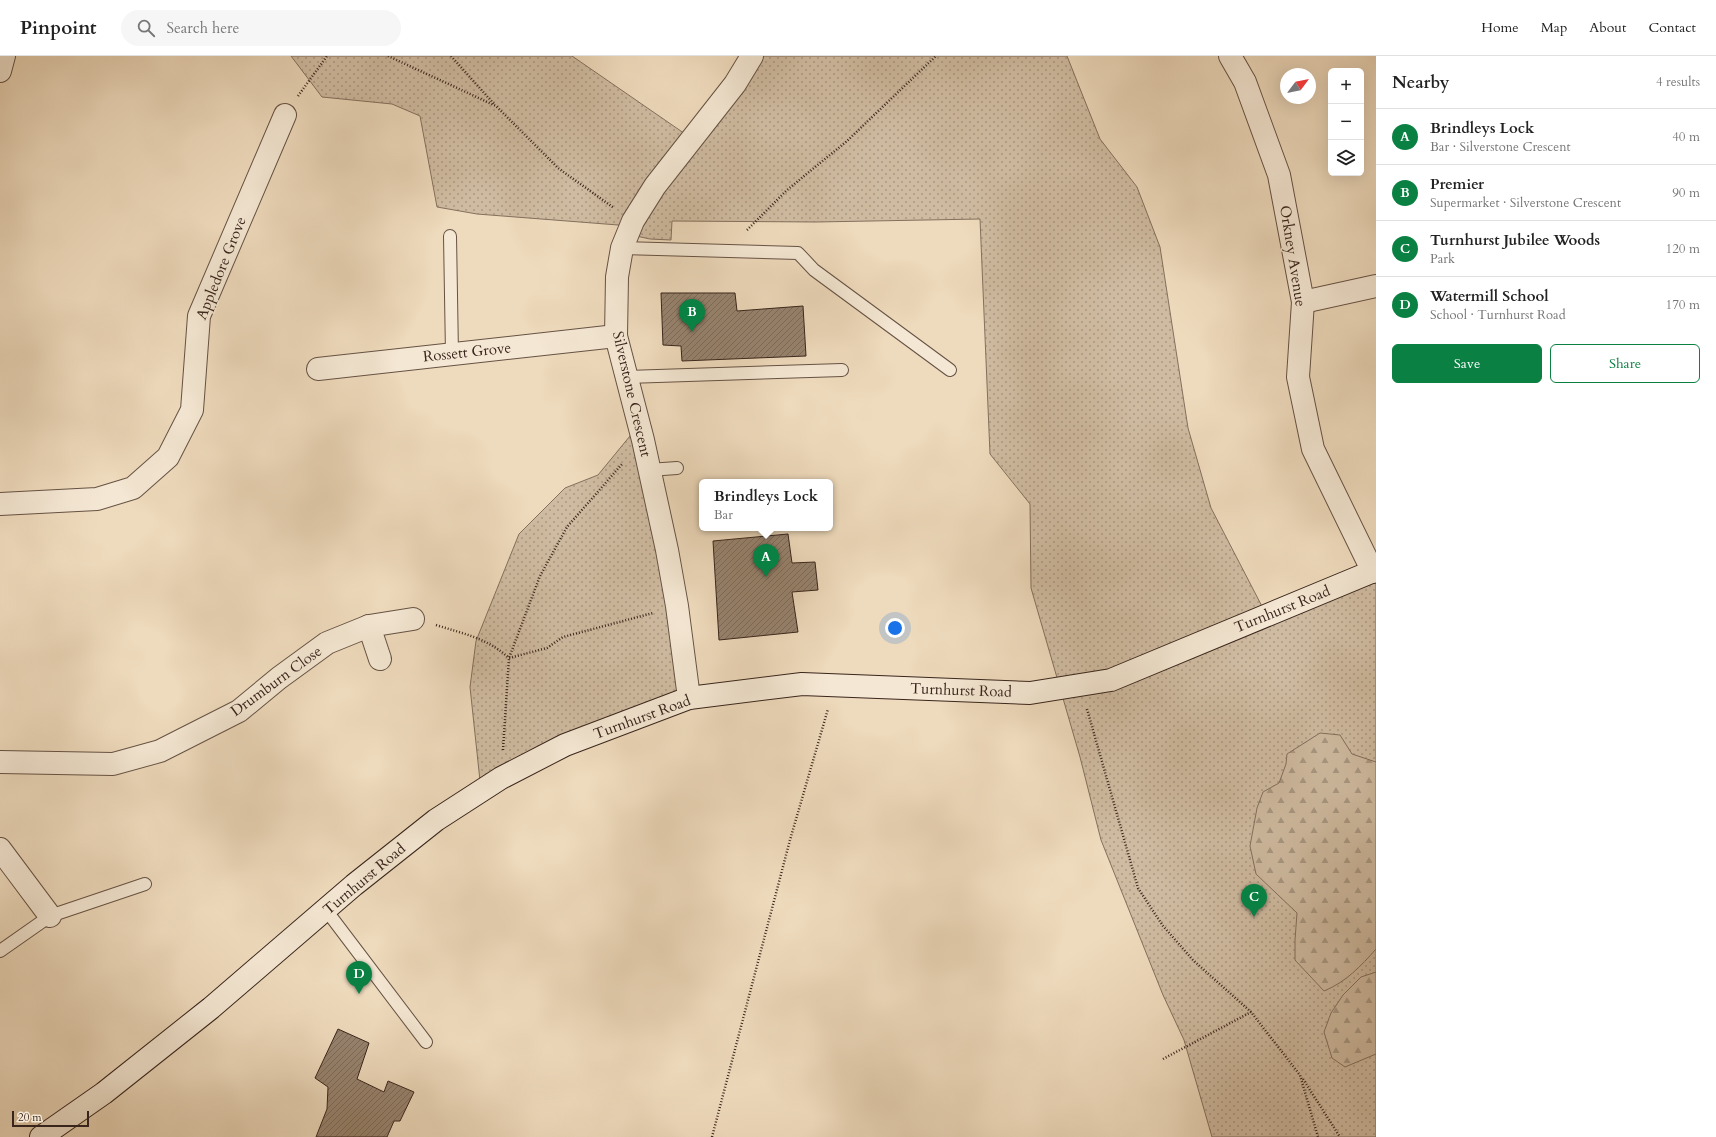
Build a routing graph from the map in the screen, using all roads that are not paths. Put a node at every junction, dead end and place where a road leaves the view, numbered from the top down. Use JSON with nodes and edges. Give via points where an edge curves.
{"nodes":[{"id":1,"x":4,"y":56,"type":"edge"},
{"id":2,"x":752,"y":56,"type":"edge"},
{"id":3,"x":1230,"y":56,"type":"edge"},
{"id":4,"x":0,"y":71,"type":"edge"},
{"id":5,"x":285,"y":115,"type":"road end"},
{"id":6,"x":450,"y":236,"type":"dead end"},
{"id":7,"x":622,"y":248,"type":"junction"},
{"id":8,"x":1376,"y":286,"type":"edge"},
{"id":9,"x":1303,"y":302,"type":"junction"},
{"id":10,"x":616,"y":336,"type":"junction"},
{"id":11,"x":452,"y":354,"type":"junction"},
{"id":12,"x":318,"y":369,"type":"dead end"},
{"id":13,"x":842,"y":370,"type":"dead end"},
{"id":14,"x":950,"y":370,"type":"dead end"},
{"id":15,"x":626,"y":377,"type":"junction"},
{"id":16,"x":677,"y":468,"type":"dead end"},
{"id":17,"x":649,"y":470,"type":"junction"},
{"id":18,"x":0,"y":504,"type":"edge"},
{"id":19,"x":1374,"y":571,"type":"edge"},
{"id":20,"x":413,"y":619,"type":"road end"},
{"id":21,"x":369,"y":626,"type":"junction"},
{"id":22,"x":380,"y":659,"type":"dead end"},
{"id":23,"x":689,"y":698,"type":"junction"},
{"id":24,"x":0,"y":762,"type":"edge"},
{"id":25,"x":0,"y":849,"type":"edge"},
{"id":26,"x":145,"y":884,"type":"dead end"},
{"id":27,"x":326,"y":910,"type":"junction"},
{"id":28,"x":50,"y":916,"type":"junction"},
{"id":29,"x":0,"y":951,"type":"edge"},
{"id":30,"x":426,"y":1042,"type":"dead end"},
{"id":31,"x":41,"y":1137,"type":"edge"}],
"edges":[{"from":1,"to":4,"type":"street"},
{"from":2,"to":7,"type":"street","name":"Silverstone Crescent","via":[[734,84],[655,186],[633,221]]},
{"from":3,"to":9,"type":"street","name":"Orkney Avenue","via":[[1245,82],[1279,175]]},
{"from":5,"to":18,"type":"street","name":"Appledore Grove","via":[[199,316],[192,410],[168,457],[133,488],[97,499]]},
{"from":6,"to":11,"type":"lane"},
{"from":7,"to":10,"type":"street","name":"Silverstone Crescent","via":[[617,277]]},
{"from":7,"to":14,"type":"lane","via":[[798,253],[814,270]]},
{"from":8,"to":9,"type":"street"},
{"from":9,"to":19,"type":"street","name":"Orkney Avenue","via":[[1298,377],[1313,448]]},
{"from":10,"to":11,"type":"street","name":"Rossett Grove"},
{"from":10,"to":15,"type":"street","name":"Silverstone Crescent"},
{"from":11,"to":12,"type":"street","name":"Rossett Grove"},
{"from":13,"to":15,"type":"lane"},
{"from":15,"to":17,"type":"street","name":"Silverstone Crescent"},
{"from":16,"to":17,"type":"lane"},
{"from":17,"to":23,"type":"street","name":"Silverstone Crescent","via":[[677,606]]},
{"from":19,"to":23,"type":"street","name":"Turnhurst Road","via":[[1111,680],[1030,693],[802,684]]},
{"from":20,"to":21,"type":"street","name":"Drumburn Close"},
{"from":21,"to":22,"type":"street"},
{"from":21,"to":24,"type":"street","name":"Drumburn Close","via":[[327,643],[239,711],[160,751],[113,764]]},
{"from":23,"to":27,"type":"street","name":"Turnhurst Road","via":[[565,745],[501,778],[436,820]]},
{"from":25,"to":28,"type":"street"},
{"from":26,"to":28,"type":"lane"},
{"from":27,"to":30,"type":"lane"},
{"from":27,"to":31,"type":"street","name":"Turnhurst Road","via":[[211,1008],[104,1093]]},
{"from":28,"to":29,"type":"lane"}]}
